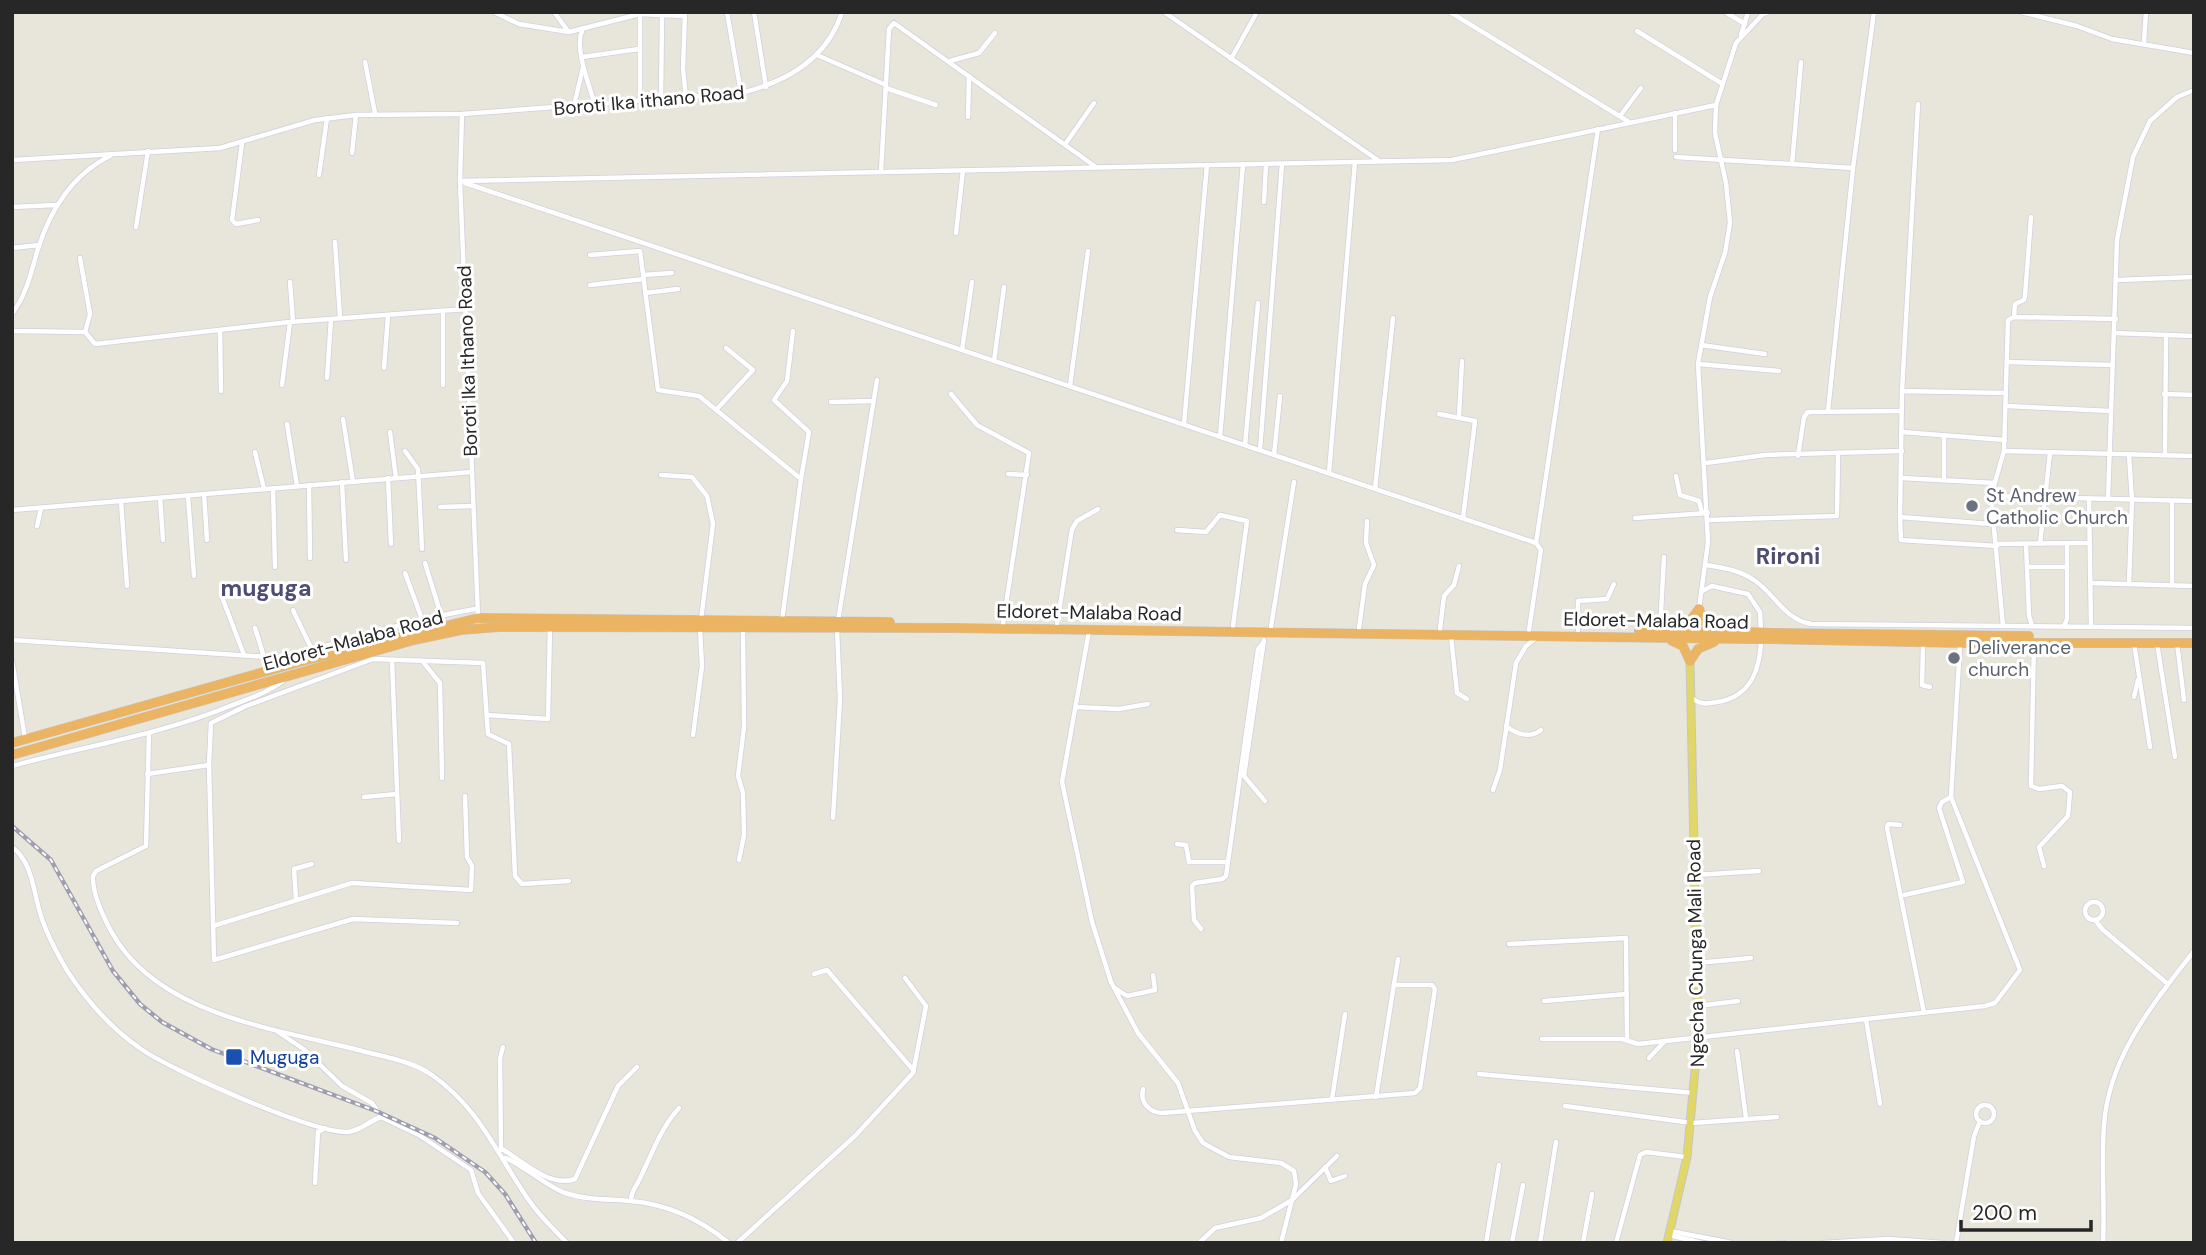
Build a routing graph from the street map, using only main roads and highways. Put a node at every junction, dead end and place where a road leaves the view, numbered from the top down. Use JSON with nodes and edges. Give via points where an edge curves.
{"nodes":[{"id":1,"x":701,"y":624,"type":"junction"},
{"id":2,"x":837,"y":625,"type":"junction"},
{"id":3,"x":1662,"y":631,"type":"junction"},
{"id":4,"x":1267,"y":634,"type":"junction"},
{"id":5,"x":1733,"y":635,"type":"junction"},
{"id":6,"x":1771,"y":636,"type":"junction"},
{"id":7,"x":1651,"y":637,"type":"junction"},
{"id":8,"x":2194,"y":642,"type":"edge"},
{"id":9,"x":1689,"y":661,"type":"junction"},
{"id":10,"x":12,"y":743,"type":"edge"},
{"id":11,"x":12,"y":755,"type":"edge"},
{"id":12,"x":1669,"y":1236,"type":"edge"}],
"edges":[{"from":1,"to":2,"type":"highway","name":"Eldoret-Malaba Road","via":[[781,621]]},
{"from":1,"to":2,"type":"highway","name":"Eldoret-Malaba Road","via":[[743,629]]},
{"from":1,"to":10,"type":"highway","name":"Eldoret-Malaba Road","via":[[477,614]]},
{"from":1,"to":11,"type":"highway","name":"Eldoret-Malaba Road","via":[[550,626],[437,634]]},
{"from":2,"to":4,"type":"highway","name":"Eldoret-Malaba Road"},
{"from":2,"to":4,"type":"highway","name":"Eldoret-Malaba Road","via":[[1233,626]]},
{"from":3,"to":4,"type":"highway","name":"Eldoret-Malaba Road","via":[[1359,628]]},
{"from":3,"to":5,"type":"highway","name":"Eldoret-Malaba Road"},
{"from":3,"to":5,"type":"highway","via":[[1685,625],[1699,608],[1709,626]]},
{"from":4,"to":7,"type":"highway","name":"Eldoret-Malaba Road"},
{"from":5,"to":6,"type":"highway","name":"Eldoret-Malaba Road","bridge":true},
{"from":5,"to":7,"type":"highway","name":"Eldoret-Malaba Road"},
{"from":5,"to":9,"type":"highway","via":[[1702,645]]},
{"from":6,"to":8,"type":"highway","name":"Eldoret-Malaba Road"},
{"from":6,"to":8,"type":"highway","name":"Eldoret-Malaba Road","via":[[1959,645]]},
{"from":7,"to":9,"type":"highway","via":[[1678,642]]},
{"from":9,"to":12,"type":"main road","name":"Ngecha Chunga Mali Road","via":[[1698,1037],[1687,1157]]}]}
